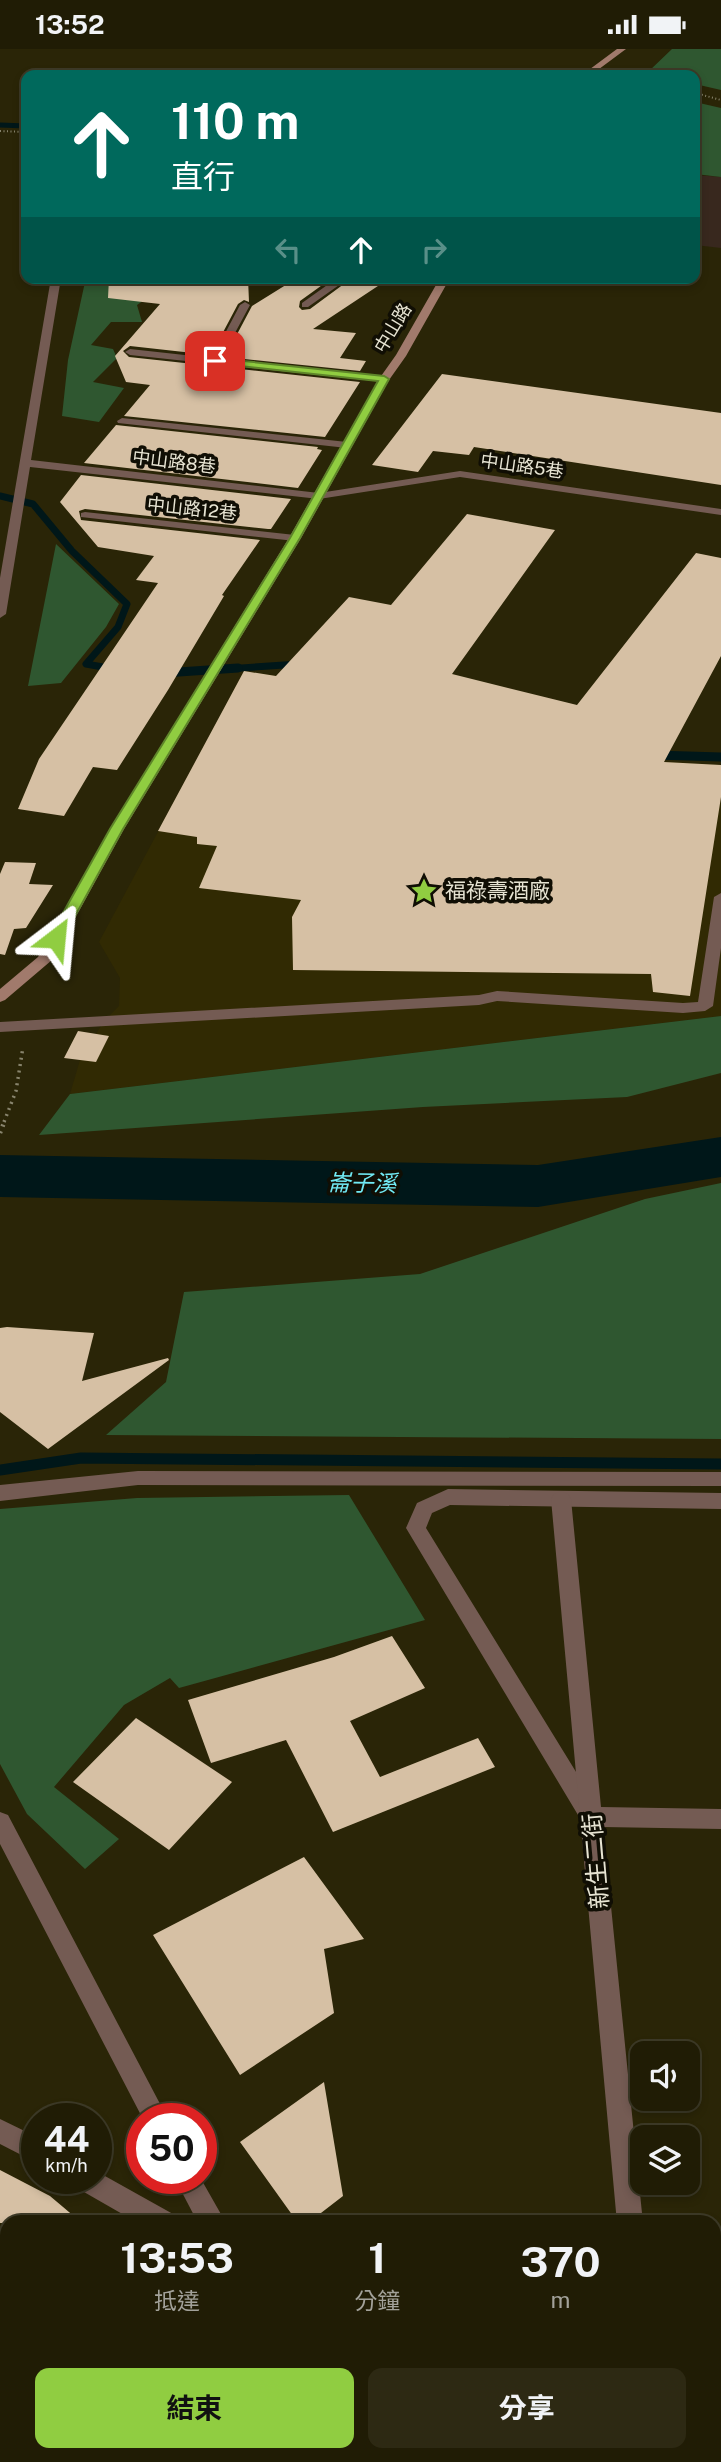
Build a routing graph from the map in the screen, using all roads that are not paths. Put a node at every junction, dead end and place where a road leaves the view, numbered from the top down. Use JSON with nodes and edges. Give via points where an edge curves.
{"nodes":[{"id":1,"x":622,"y":49,"type":"edge"},
{"id":2,"x":593,"y":70,"type":"edge"},
{"id":3,"x":55,"y":284,"type":"edge"},
{"id":4,"x":335,"y":284,"type":"edge"},
{"id":5,"x":442,"y":284,"type":"edge"},
{"id":6,"x":305,"y":305,"type":"dead end"},
{"id":7,"x":245,"y":306,"type":"dead end"},
{"id":8,"x":130,"y":352,"type":"dead end"},
{"id":9,"x":215,"y":361,"type":"junction"},
{"id":10,"x":384,"y":379,"type":"junction"},
{"id":11,"x":122,"y":421,"type":"dead end"},
{"id":12,"x":347,"y":445,"type":"junction"},
{"id":13,"x":25,"y":463,"type":"junction"},
{"id":14,"x":319,"y":496,"type":"junction"},
{"id":15,"x":721,"y":512,"type":"edge"},
{"id":16,"x":85,"y":515,"type":"dead end"},
{"id":17,"x":295,"y":538,"type":"junction"},
{"id":18,"x":0,"y":614,"type":"edge"},
{"id":19,"x":721,"y":897,"type":"edge"},
{"id":20,"x":0,"y":997,"type":"edge"},
{"id":21,"x":713,"y":1005,"type":"edge"},
{"id":22,"x":0,"y":1027,"type":"edge"},
{"id":23,"x":721,"y":1479,"type":"edge"},
{"id":24,"x":0,"y":1493,"type":"edge"},
{"id":25,"x":561,"y":1499,"type":"junction"},
{"id":26,"x":721,"y":1501,"type":"edge"},
{"id":27,"x":592,"y":1817,"type":"junction"},
{"id":28,"x":721,"y":1819,"type":"edge"},
{"id":29,"x":0,"y":1822,"type":"edge"},
{"id":30,"x":148,"y":2103,"type":"edge"},
{"id":31,"x":0,"y":2131,"type":"edge"},
{"id":32,"x":21,"y":2142,"type":"edge"},
{"id":33,"x":112,"y":2194,"type":"edge"},
{"id":34,"x":196,"y":2194,"type":"edge"},
{"id":35,"x":149,"y":2215,"type":"edge"},
{"id":36,"x":209,"y":2215,"type":"edge"},
{"id":37,"x":629,"y":2215,"type":"edge"}],
"edges":[{"from":1,"to":2,"type":"main road"},
{"from":3,"to":13,"type":"street"},
{"from":4,"to":6,"type":"street"},
{"from":5,"to":10,"type":"main road","name":"中山路"},
{"from":7,"to":9,"type":"street"},
{"from":8,"to":9,"type":"street"},
{"from":9,"to":10,"type":"street"},
{"from":10,"to":12,"type":"main road","name":"中山路"},
{"from":11,"to":12,"type":"street","name":"中山路8巷"},
{"from":12,"to":14,"type":"main road","name":"中山路"},
{"from":13,"to":14,"type":"street","name":"中山路8巷"},
{"from":13,"to":18,"type":"street"},
{"from":14,"to":15,"type":"street","name":"中山路5巷","via":[[460,474]]},
{"from":14,"to":17,"type":"main road","name":"中山路"},
{"from":16,"to":17,"type":"street","name":"中山路12巷"},
{"from":17,"to":20,"type":"main road","name":"中山路","via":[[117,829],[44,960]]},
{"from":19,"to":21,"type":"street"},
{"from":21,"to":22,"type":"street","via":[[497,996]]},
{"from":23,"to":24,"type":"street","via":[[138,1478]]},
{"from":25,"to":26,"type":"street"},
{"from":25,"to":27,"type":"street","name":"新生二街"},
{"from":25,"to":27,"type":"street","via":[[448,1497],[424,1508],[416,1528]]},
{"from":27,"to":28,"type":"street"},
{"from":27,"to":37,"type":"street","name":"新生二街"},
{"from":29,"to":30,"type":"street"},
{"from":31,"to":32,"type":"street"},
{"from":33,"to":35,"type":"street"},
{"from":34,"to":36,"type":"street"}]}
